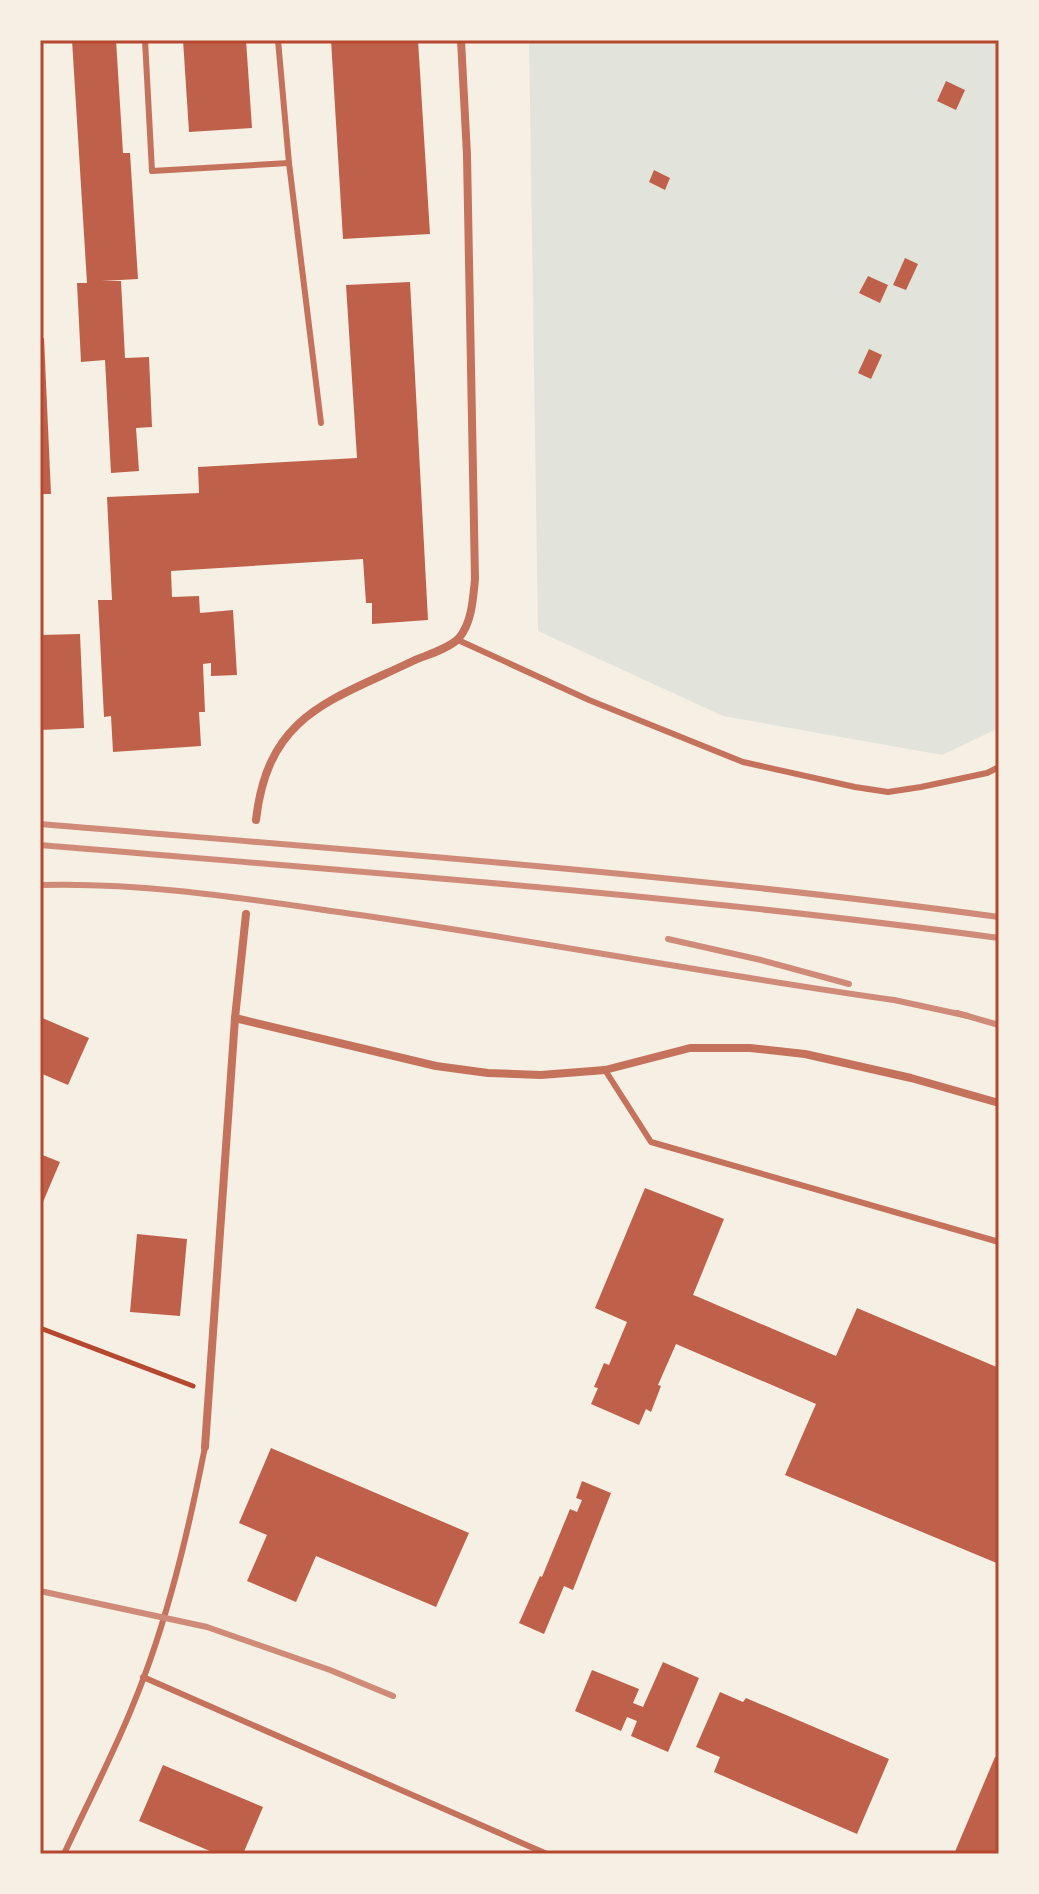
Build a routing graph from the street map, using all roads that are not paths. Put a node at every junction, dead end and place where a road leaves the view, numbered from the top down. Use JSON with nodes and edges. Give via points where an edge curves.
{"nodes":[{"id":1,"x":145,"y":40,"type":"edge"},
{"id":2,"x":278,"y":40,"type":"edge"},
{"id":3,"x":461,"y":40,"type":"edge"},
{"id":4,"x":289,"y":163,"type":"junction"},
{"id":5,"x":321,"y":423,"type":"dead end"},
{"id":6,"x":458,"y":640,"type":"junction"},
{"id":7,"x":999,"y":767,"type":"edge"},
{"id":8,"x":256,"y":820,"type":"dead end"},
{"id":9,"x":246,"y":914,"type":"dead end"},
{"id":10,"x":235,"y":1018,"type":"junction"},
{"id":11,"x":605,"y":1070,"type":"junction"},
{"id":12,"x":999,"y":1103,"type":"edge"},
{"id":13,"x":999,"y":1242,"type":"edge"},
{"id":14,"x":205,"y":1447,"type":"joint"},
{"id":15,"x":143,"y":1677,"type":"junction"},
{"id":16,"x":64,"y":1854,"type":"edge"},
{"id":17,"x":547,"y":1854,"type":"edge"}],
"edges":[{"from":1,"to":4,"type":"lane","via":[[152,171]]},
{"from":2,"to":4,"type":"lane"},
{"from":3,"to":6,"type":"street","via":[[475,579],[471,613]]},
{"from":4,"to":5,"type":"lane"},
{"from":6,"to":7,"type":"lane","via":[[743,762],[888,792]]},
{"from":6,"to":8,"type":"street","via":[[297,722],[274,753],[259,790]]},
{"from":9,"to":10,"type":"street"},
{"from":10,"to":11,"type":"street","via":[[436,1066],[541,1075]]},
{"from":10,"to":14,"type":"street"},
{"from":11,"to":12,"type":"street","via":[[690,1048],[750,1048],[865,1067]]},
{"from":11,"to":13,"type":"lane","via":[[651,1142]]},
{"from":14,"to":15,"type":"lane","via":[[193,1508]]},
{"from":15,"to":16,"type":"lane"},
{"from":15,"to":17,"type":"lane"}]}
